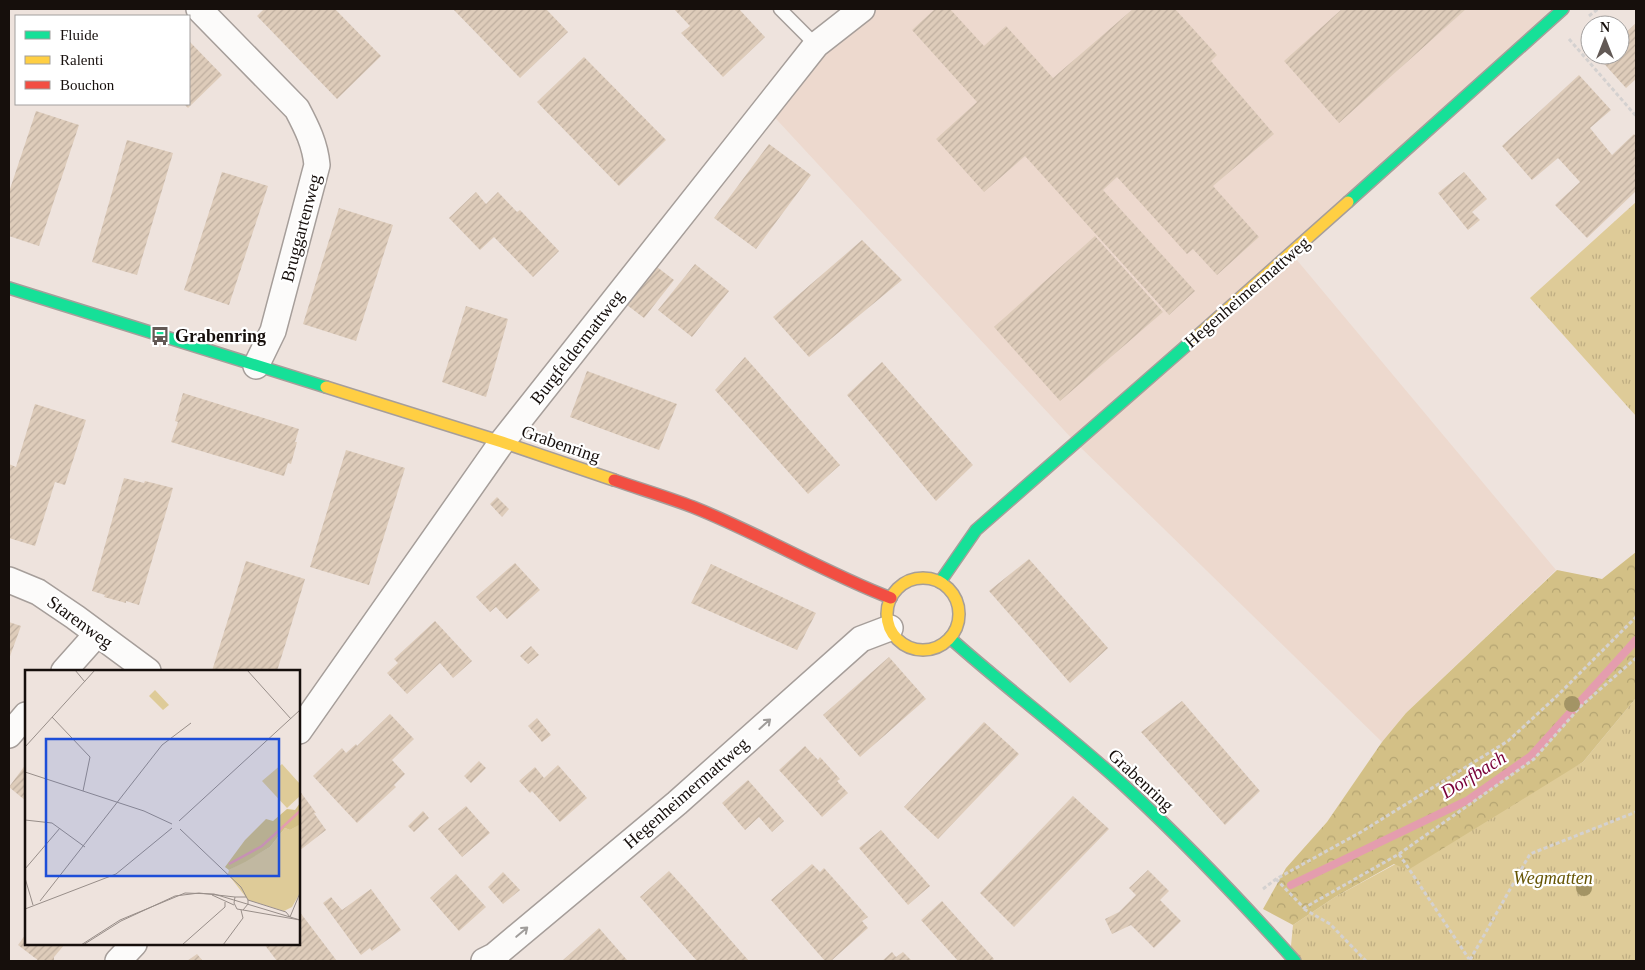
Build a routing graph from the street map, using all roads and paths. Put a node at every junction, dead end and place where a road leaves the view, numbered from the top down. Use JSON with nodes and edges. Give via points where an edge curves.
{"nodes":[{"id":1,"x":199,"y":9,"type":"edge"},
{"id":2,"x":780,"y":9,"type":"edge"},
{"id":3,"x":862,"y":9,"type":"edge"},
{"id":4,"x":1563,"y":9,"type":"edge"},
{"id":5,"x":1552,"y":20,"type":"junction"},
{"id":6,"x":816,"y":45,"type":"junction"},
{"id":7,"x":1636,"y":116,"type":"edge"},
{"id":8,"x":9,"y":288,"type":"edge"},
{"id":9,"x":256,"y":366,"type":"junction"},
{"id":10,"x":502,"y":442,"type":"junction"},
{"id":11,"x":9,"y":580,"type":"edge"},
{"id":12,"x":940,"y":582,"type":"junction"},
{"id":13,"x":891,"y":598,"type":"junction"},
{"id":14,"x":1636,"y":617,"type":"edge"},
{"id":15,"x":890,"y":628,"type":"junction"},
{"id":16,"x":97,"y":634,"type":"junction"},
{"id":17,"x":950,"y":638,"type":"junction"},
{"id":18,"x":1636,"y":658,"type":"edge"},
{"id":19,"x":65,"y":670,"type":"edge"},
{"id":20,"x":147,"y":670,"type":"edge"},
{"id":21,"x":25,"y":716,"type":"edge"},
{"id":22,"x":300,"y":730,"type":"edge"},
{"id":23,"x":9,"y":736,"type":"edge"},
{"id":24,"x":1636,"y":812,"type":"edge"},
{"id":25,"x":1399,"y":854,"type":"junction"},
{"id":26,"x":1304,"y":908,"type":"junction"},
{"id":27,"x":133,"y":945,"type":"edge"},
{"id":28,"x":118,"y":961,"type":"edge"},
{"id":29,"x":484,"y":961,"type":"edge"},
{"id":30,"x":1295,"y":961,"type":"edge"},
{"id":31,"x":1366,"y":961,"type":"edge"},
{"id":32,"x":1470,"y":961,"type":"edge"}],
"edges":[{"from":1,"to":9,"type":"street","name":"Bruggartenweg","via":[[297,109],[308,129],[318,165],[273,331]]},
{"from":2,"to":6,"type":"lane"},
{"from":3,"to":6,"type":"street","name":"Burgfeldermattweg"},
{"from":4,"to":5,"type":"main road","name":"Hegenheimermattweg"},
{"from":5,"to":7,"type":"path"},
{"from":5,"to":12,"type":"main road","name":"Hegenheimermattweg","via":[[976,530]]},
{"from":6,"to":10,"type":"street","name":"Burgfeldermattweg"},
{"from":8,"to":9,"type":"main road","name":"Grabenring"},
{"from":9,"to":10,"type":"main road","name":"Grabenring"},
{"from":10,"to":13,"type":"main road","name":"Grabenring","via":[[693,507],[854,584]]},
{"from":10,"to":22,"type":"street","name":"Burgfeldermattweg"},
{"from":11,"to":16,"type":"street","name":"Starenweg","via":[[38,592]]},
{"from":12,"to":13,"type":"main road","via":[[921,578],[912,580],[896,590]]},
{"from":12,"to":17,"type":"main road","via":[[955,597],[958,608],[957,624]]},
{"from":13,"to":15,"type":"main road"},
{"from":14,"to":26,"type":"path","via":[[1508,741],[1361,832],[1276,879]]},
{"from":15,"to":17,"type":"main road","via":[[903,644],[922,650]]},
{"from":29,"to":15,"type":"street","name":"Hegenheimermattweg","one_way":true,"via":[[677,802],[861,639]]},
{"from":16,"to":19,"type":"street"},
{"from":16,"to":20,"type":"street","name":"Starenweg"},
{"from":17,"to":30,"type":"main road","name":"Grabenring","via":[[1129,790]]},
{"from":18,"to":25,"type":"path","via":[[1581,706],[1534,759]]},
{"from":21,"to":23,"type":"street"},
{"from":24,"to":32,"type":"path","via":[[1530,854]]},
{"from":25,"to":26,"type":"path"},
{"from":25,"to":32,"type":"path"},
{"from":26,"to":31,"type":"path","via":[[1330,924]]},
{"from":27,"to":28,"type":"street"}]}
